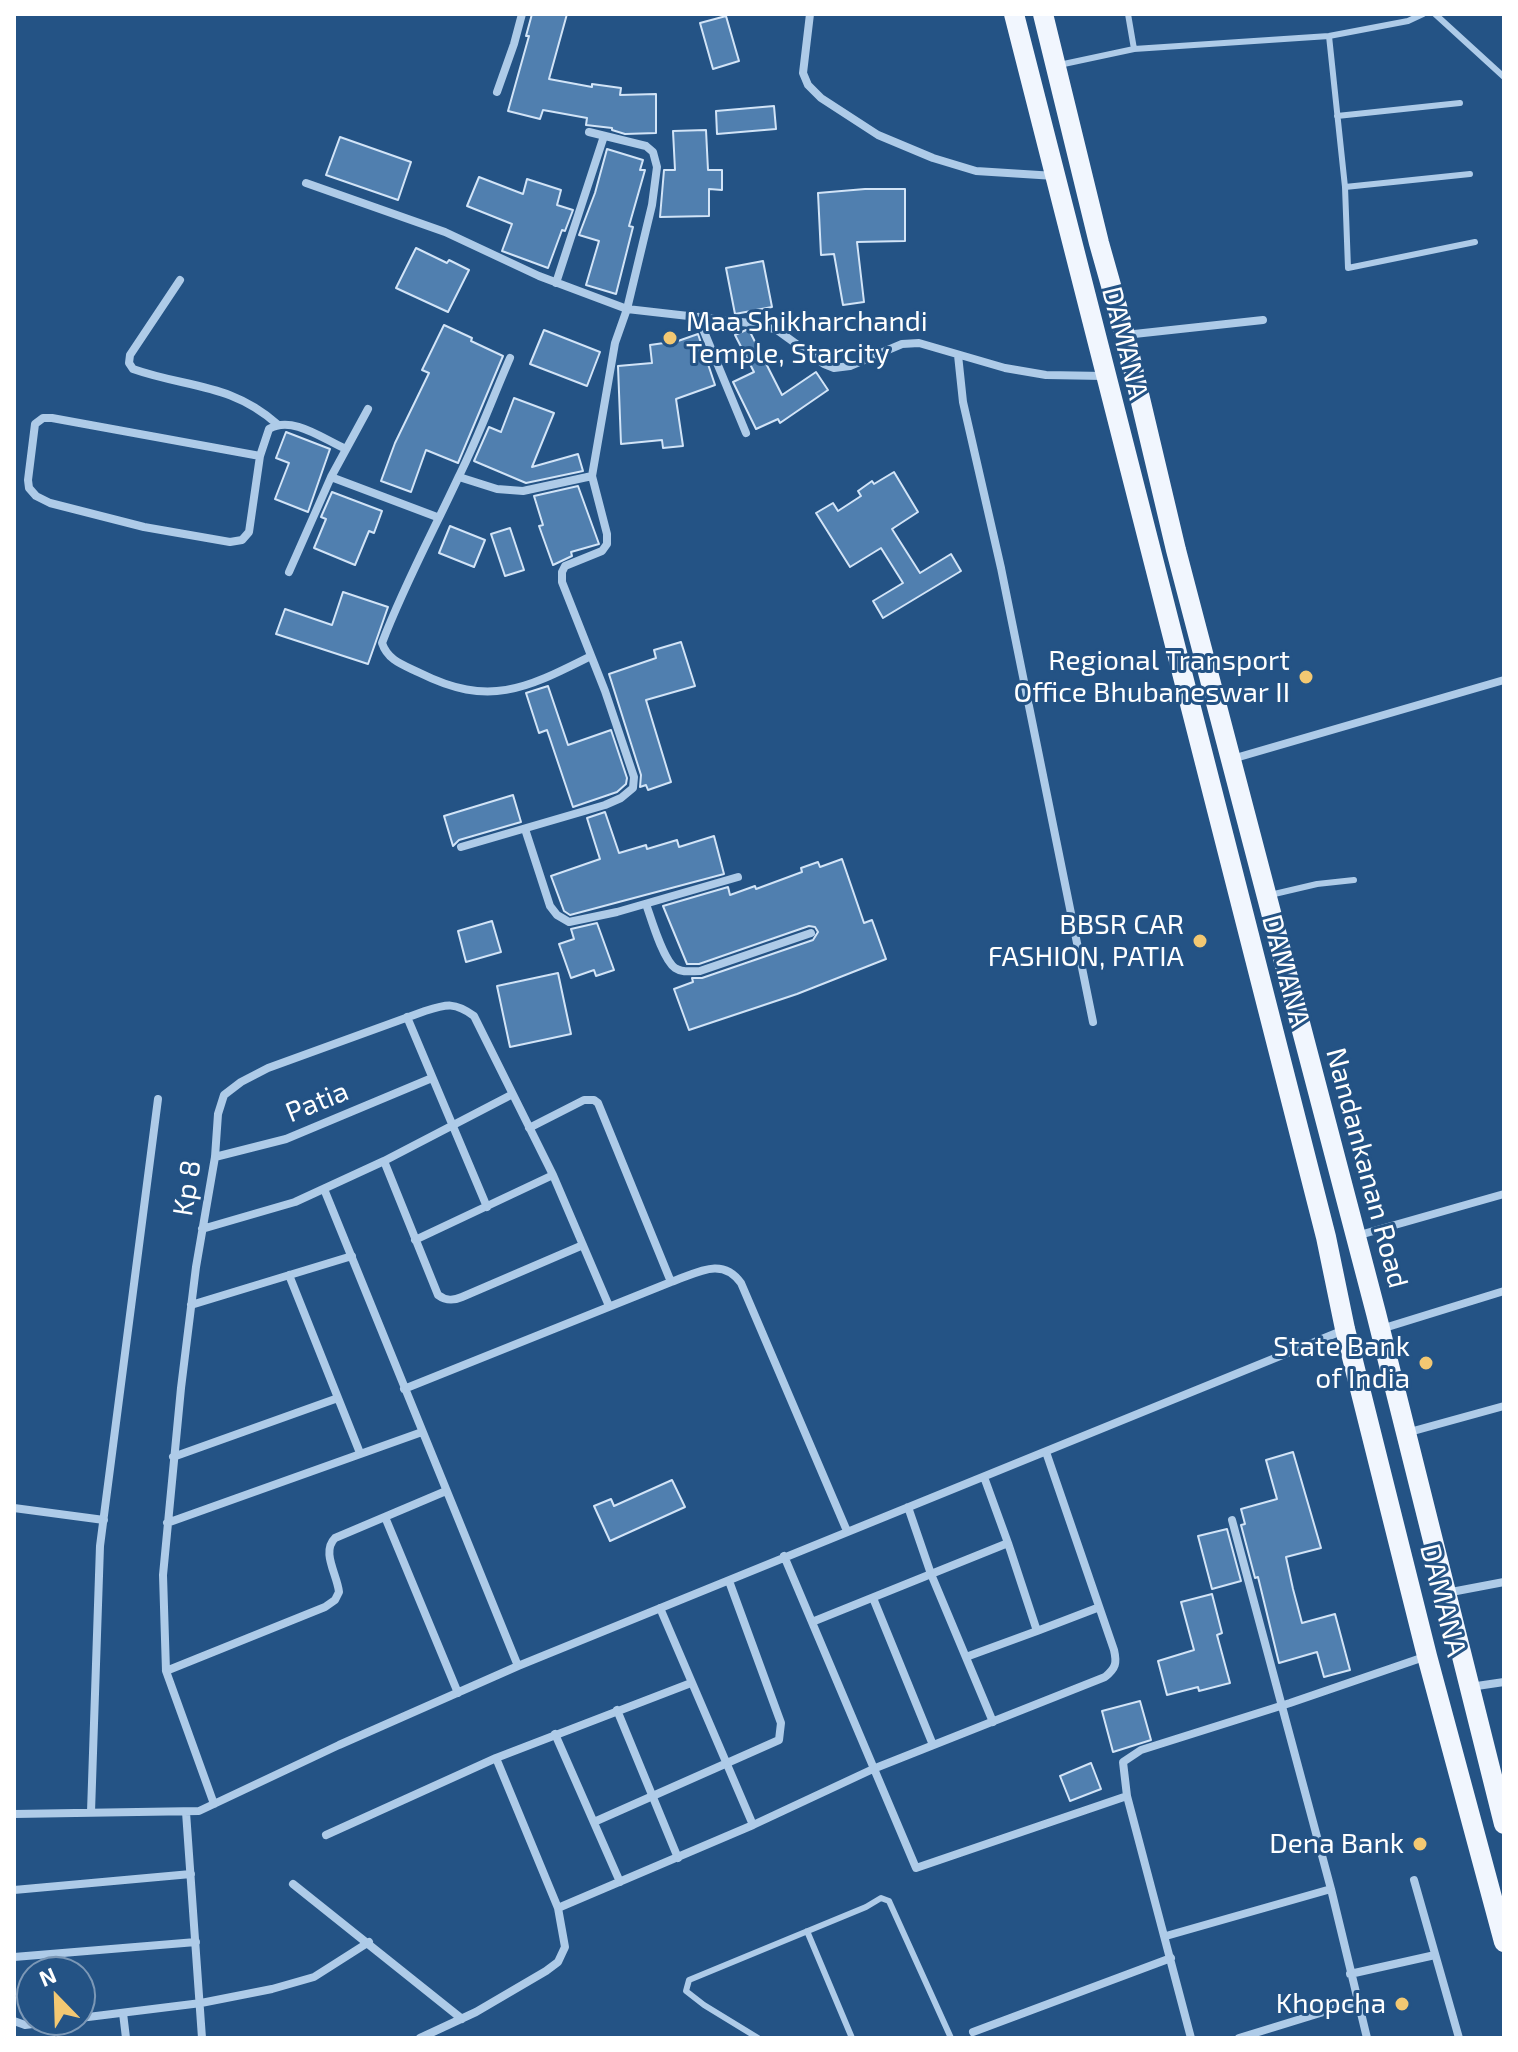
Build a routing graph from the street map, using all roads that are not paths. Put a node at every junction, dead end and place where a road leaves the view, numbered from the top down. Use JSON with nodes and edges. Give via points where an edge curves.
{"nodes":[{"id":1,"x":522,"y":14,"type":"edge"},
{"id":2,"x":810,"y":14,"type":"edge"},
{"id":3,"x":1014,"y":14,"type":"edge"},
{"id":4,"x":1043,"y":14,"type":"edge"},
{"id":5,"x":1128,"y":14,"type":"edge"},
{"id":6,"x":1423,"y":14,"type":"edge"},
{"id":7,"x":1435,"y":14,"type":"edge"},
{"id":8,"x":1329,"y":36,"type":"junction"},
{"id":9,"x":1134,"y":49,"type":"junction"},
{"id":10,"x":1056,"y":66,"type":"junction"},
{"id":11,"x":1504,"y":77,"type":"edge"},
{"id":12,"x":497,"y":92,"type":"dead end"},
{"id":13,"x":1460,"y":103,"type":"dead end"},
{"id":14,"x":1337,"y":116,"type":"junction"},
{"id":15,"x":589,"y":132,"type":"dead end"},
{"id":16,"x":604,"y":136,"type":"junction"},
{"id":17,"x":1470,"y":174,"type":"dead end"},
{"id":18,"x":1055,"y":176,"type":"junction"},
{"id":19,"x":306,"y":183,"type":"dead end"},
{"id":20,"x":1345,"y":187,"type":"junction"},
{"id":21,"x":1475,"y":242,"type":"dead end"},
{"id":22,"x":180,"y":280,"type":"dead end"},
{"id":23,"x":556,"y":283,"type":"junction"},
{"id":24,"x":627,"y":309,"type":"junction"},
{"id":25,"x":698,"y":317,"type":"junction"},
{"id":26,"x":1263,"y":320,"type":"dead end"},
{"id":27,"x":1125,"y":335,"type":"junction"},
{"id":28,"x":958,"y":355,"type":"junction"},
{"id":29,"x":510,"y":358,"type":"dead end"},
{"id":30,"x":1104,"y":376,"type":"junction"},
{"id":31,"x":368,"y":409,"type":"dead end"},
{"id":32,"x":277,"y":424,"type":"junction"},
{"id":33,"x":746,"y":433,"type":"dead end"},
{"id":34,"x":346,"y":449,"type":"junction"},
{"id":35,"x":260,"y":456,"type":"junction"},
{"id":36,"x":592,"y":476,"type":"junction"},
{"id":37,"x":331,"y":477,"type":"junction"},
{"id":38,"x":459,"y":477,"type":"junction"},
{"id":39,"x":437,"y":517,"type":"junction"},
{"id":40,"x":289,"y":572,"type":"dead end"},
{"id":41,"x":591,"y":656,"type":"junction"},
{"id":42,"x":1504,"y":680,"type":"edge"},
{"id":43,"x":1231,"y":759,"type":"junction"},
{"id":44,"x":525,"y":829,"type":"junction"},
{"id":45,"x":461,"y":847,"type":"dead end"},
{"id":46,"x":738,"y":877,"type":"dead end"},
{"id":47,"x":1354,"y":880,"type":"dead end"},
{"id":48,"x":1267,"y":896,"type":"junction"},
{"id":49,"x":646,"y":904,"type":"junction"},
{"id":50,"x":811,"y":933,"type":"dead end"},
{"id":51,"x":407,"y":1017,"type":"junction"},
{"id":52,"x":1093,"y":1022,"type":"dead end"},
{"id":53,"x":1310,"y":1064,"type":"junction"},
{"id":54,"x":1284,"y":1072,"type":"junction"},
{"id":55,"x":432,"y":1078,"type":"junction"},
{"id":56,"x":511,"y":1095,"type":"junction"},
{"id":57,"x":158,"y":1099,"type":"dead end"},
{"id":58,"x":452,"y":1124,"type":"junction"},
{"id":59,"x":529,"y":1128,"type":"junction"},
{"id":60,"x":215,"y":1157,"type":"junction"},
{"id":61,"x":384,"y":1161,"type":"junction"},
{"id":62,"x":553,"y":1175,"type":"junction"},
{"id":63,"x":324,"y":1189,"type":"junction"},
{"id":64,"x":1504,"y":1194,"type":"edge"},
{"id":65,"x":487,"y":1207,"type":"junction"},
{"id":66,"x":202,"y":1229,"type":"junction"},
{"id":67,"x":1356,"y":1236,"type":"junction"},
{"id":68,"x":415,"y":1240,"type":"junction"},
{"id":69,"x":583,"y":1245,"type":"junction"},
{"id":70,"x":352,"y":1256,"type":"junction"},
{"id":71,"x":289,"y":1275,"type":"junction"},
{"id":72,"x":671,"y":1282,"type":"junction"},
{"id":73,"x":1504,"y":1291,"type":"edge"},
{"id":74,"x":191,"y":1305,"type":"junction"},
{"id":75,"x":609,"y":1306,"type":"junction"},
{"id":76,"x":1345,"y":1329,"type":"junction"},
{"id":77,"x":1380,"y":1329,"type":"junction"},
{"id":78,"x":404,"y":1389,"type":"junction"},
{"id":79,"x":338,"y":1398,"type":"junction"},
{"id":80,"x":1504,"y":1406,"type":"edge"},
{"id":81,"x":422,"y":1432,"type":"junction"},
{"id":82,"x":1406,"y":1433,"type":"junction"},
{"id":83,"x":1046,"y":1452,"type":"junction"},
{"id":84,"x":360,"y":1453,"type":"junction"},
{"id":85,"x":173,"y":1457,"type":"junction"},
{"id":86,"x":984,"y":1477,"type":"junction"},
{"id":87,"x":446,"y":1491,"type":"junction"},
{"id":88,"x":908,"y":1507,"type":"junction"},
{"id":89,"x":14,"y":1508,"type":"edge"},
{"id":90,"x":385,"y":1517,"type":"junction"},
{"id":91,"x":104,"y":1520,"type":"junction"},
{"id":92,"x":1232,"y":1520,"type":"dead end"},
{"id":93,"x":167,"y":1523,"type":"junction"},
{"id":94,"x":847,"y":1531,"type":"junction"},
{"id":95,"x":1008,"y":1543,"type":"junction"},
{"id":96,"x":784,"y":1556,"type":"junction"},
{"id":97,"x":931,"y":1574,"type":"junction"},
{"id":98,"x":729,"y":1581,"type":"junction"},
{"id":99,"x":1504,"y":1582,"type":"edge"},
{"id":100,"x":1445,"y":1593,"type":"junction"},
{"id":101,"x":873,"y":1598,"type":"junction"},
{"id":102,"x":660,"y":1608,"type":"junction"},
{"id":103,"x":1097,"y":1608,"type":"junction"},
{"id":104,"x":812,"y":1622,"type":"junction"},
{"id":105,"x":1037,"y":1631,"type":"junction"},
{"id":106,"x":1427,"y":1656,"type":"junction"},
{"id":107,"x":966,"y":1657,"type":"junction"},
{"id":108,"x":518,"y":1666,"type":"junction"},
{"id":109,"x":166,"y":1671,"type":"junction"},
{"id":110,"x":1504,"y":1682,"type":"edge"},
{"id":111,"x":691,"y":1683,"type":"junction"},
{"id":112,"x":1470,"y":1687,"type":"junction"},
{"id":113,"x":458,"y":1693,"type":"junction"},
{"id":114,"x":1282,"y":1705,"type":"junction"},
{"id":115,"x":617,"y":1710,"type":"junction"},
{"id":116,"x":993,"y":1722,"type":"junction"},
{"id":117,"x":555,"y":1734,"type":"junction"},
{"id":118,"x":933,"y":1745,"type":"junction"},
{"id":119,"x":496,"y":1758,"type":"junction"},
{"id":120,"x":727,"y":1764,"type":"junction"},
{"id":121,"x":873,"y":1769,"type":"junction"},
{"id":122,"x":1500,"y":1795,"type":"edge"},
{"id":123,"x":653,"y":1796,"type":"junction"},
{"id":124,"x":1127,"y":1796,"type":"junction"},
{"id":125,"x":214,"y":1804,"type":"junction"},
{"id":126,"x":91,"y":1812,"type":"junction"},
{"id":127,"x":186,"y":1812,"type":"junction"},
{"id":128,"x":14,"y":1814,"type":"edge"},
{"id":129,"x":594,"y":1822,"type":"junction"},
{"id":130,"x":1504,"y":1824,"type":"edge"},
{"id":131,"x":753,"y":1825,"type":"junction"},
{"id":132,"x":326,"y":1835,"type":"dead end"},
{"id":133,"x":678,"y":1858,"type":"junction"},
{"id":134,"x":191,"y":1874,"type":"junction"},
{"id":135,"x":1414,"y":1880,"type":"dead end"},
{"id":136,"x":620,"y":1882,"type":"junction"},
{"id":137,"x":293,"y":1884,"type":"dead end"},
{"id":138,"x":1331,"y":1889,"type":"junction"},
{"id":139,"x":14,"y":1890,"type":"edge"},
{"id":140,"x":558,"y":1908,"type":"junction"},
{"id":141,"x":807,"y":1931,"type":"junction"},
{"id":142,"x":1166,"y":1936,"type":"junction"},
{"id":143,"x":196,"y":1942,"type":"junction"},
{"id":144,"x":369,"y":1942,"type":"junction"},
{"id":145,"x":1504,"y":1942,"type":"edge"},
{"id":146,"x":1435,"y":1955,"type":"junction"},
{"id":147,"x":14,"y":1957,"type":"edge"},
{"id":148,"x":1171,"y":1958,"type":"junction"},
{"id":149,"x":1350,"y":1974,"type":"junction"},
{"id":150,"x":1356,"y":2002,"type":"junction"},
{"id":151,"x":201,"y":2003,"type":"junction"},
{"id":152,"x":123,"y":2013,"type":"junction"},
{"id":153,"x":96,"y":2016,"type":"edge"},
{"id":154,"x":462,"y":2019,"type":"junction"},
{"id":155,"x":973,"y":2032,"type":"dead end"},
{"id":156,"x":126,"y":2038,"type":"edge"},
{"id":157,"x":202,"y":2038,"type":"edge"},
{"id":158,"x":420,"y":2038,"type":"edge"},
{"id":159,"x":758,"y":2038,"type":"edge"},
{"id":160,"x":852,"y":2038,"type":"edge"},
{"id":161,"x":951,"y":2038,"type":"edge"},
{"id":162,"x":1191,"y":2038,"type":"edge"},
{"id":163,"x":1239,"y":2038,"type":"edge"},
{"id":164,"x":1367,"y":2038,"type":"edge"},
{"id":165,"x":1459,"y":2038,"type":"edge"}],
"edges":[{"from":1,"to":12,"type":"street"},
{"from":2,"to":18,"type":"street","via":[[803,73],[808,85],[844,113],[878,135],[976,171]]},
{"from":3,"to":18,"type":"main road","name":"DAMANA"},
{"from":4,"to":10,"type":"main road","name":"Nandankanan Road"},
{"from":5,"to":9,"type":"lane"},
{"from":6,"to":8,"type":"lane"},
{"from":7,"to":11,"type":"lane"},
{"from":8,"to":9,"type":"lane"},
{"from":8,"to":14,"type":"lane"},
{"from":9,"to":10,"type":"lane"},
{"from":10,"to":27,"type":"main road","name":"Nandankanan Road"},
{"from":13,"to":14,"type":"lane"},
{"from":14,"to":20,"type":"lane"},
{"from":15,"to":16,"type":"street"},
{"from":16,"to":23,"type":"street"},
{"from":16,"to":24,"type":"street","via":[[646,146],[657,167]]},
{"from":17,"to":20,"type":"lane"},
{"from":18,"to":30,"type":"main road","name":"DAMANA"},
{"from":19,"to":23,"type":"street","via":[[445,232]]},
{"from":20,"to":21,"type":"lane","via":[[1348,268]]},
{"from":22,"to":32,"type":"street","via":[[130,355],[133,369],[213,388],[254,406]]},
{"from":23,"to":24,"type":"street"},
{"from":24,"to":25,"type":"street"},
{"from":24,"to":36,"type":"street","via":[[615,343]]},
{"from":25,"to":28,"type":"street","via":[[777,330],[834,368],[902,344],[919,343]]},
{"from":25,"to":33,"type":"street"},
{"from":26,"to":27,"type":"street"},
{"from":27,"to":43,"type":"main road","name":"Nandankanan Road"},
{"from":28,"to":30,"type":"street","via":[[1046,375]]},
{"from":28,"to":52,"type":"street","via":[[963,402]]},
{"from":29,"to":38,"type":"street"},
{"from":30,"to":54,"type":"main road","name":"DAMANA"},
{"from":31,"to":34,"type":"street"},
{"from":32,"to":34,"type":"street","via":[[289,423]]},
{"from":32,"to":35,"type":"street","via":[[269,429]]},
{"from":34,"to":37,"type":"street"},
{"from":35,"to":35,"type":"street","via":[[43,418],[35,424],[28,480],[36,496],[50,503],[230,542],[249,532]]},
{"from":36,"to":38,"type":"street","via":[[523,491]]},
{"from":36,"to":41,"type":"street","via":[[607,544],[562,572]]},
{"from":37,"to":39,"type":"street"},
{"from":37,"to":40,"type":"street"},
{"from":38,"to":39,"type":"street"},
{"from":39,"to":41,"type":"street","via":[[382,643],[392,659],[477,693],[502,692]]},
{"from":41,"to":44,"type":"street","via":[[634,777],[633,788],[605,805]]},
{"from":42,"to":43,"type":"street"},
{"from":43,"to":48,"type":"main road","name":"Nandankanan Road"},
{"from":44,"to":45,"type":"street"},
{"from":44,"to":49,"type":"street","via":[[557,915],[569,922]]},
{"from":46,"to":49,"type":"street"},
{"from":47,"to":48,"type":"lane"},
{"from":48,"to":53,"type":"main road","name":"Nandankanan Road"},
{"from":49,"to":50,"type":"street","via":[[667,959],[686,972]]},
{"from":51,"to":55,"type":"street"},
{"from":51,"to":56,"type":"street","name":"Kp 8","via":[[446,1005],[474,1016]]},
{"from":51,"to":60,"type":"street","name":"Kp 8","via":[[241,1082],[224,1095]]},
{"from":53,"to":54,"type":"main road"},
{"from":53,"to":67,"type":"main road","name":"Nandankanan Road"},
{"from":54,"to":76,"type":"main road","name":"DAMANA"},
{"from":55,"to":58,"type":"street"},
{"from":55,"to":60,"type":"street","name":"Patia","via":[[286,1139]]},
{"from":56,"to":58,"type":"street"},
{"from":56,"to":59,"type":"street","name":"Kp 8"},
{"from":57,"to":91,"type":"street"},
{"from":58,"to":61,"type":"street"},
{"from":58,"to":65,"type":"street"},
{"from":59,"to":62,"type":"street","name":"Kp 8"},
{"from":59,"to":72,"type":"street","via":[[584,1100],[598,1103]]},
{"from":60,"to":66,"type":"street","name":"Kp 8"},
{"from":61,"to":63,"type":"street"},
{"from":61,"to":68,"type":"street"},
{"from":62,"to":65,"type":"street"},
{"from":62,"to":69,"type":"street","name":"Kp 8"},
{"from":63,"to":66,"type":"street"},
{"from":63,"to":70,"type":"street"},
{"from":64,"to":67,"type":"street"},
{"from":65,"to":68,"type":"street"},
{"from":66,"to":74,"type":"street","name":"Kp 8"},
{"from":67,"to":77,"type":"main road","name":"Nandankanan Road"},
{"from":68,"to":69,"type":"street","via":[[438,1295],[452,1301]]},
{"from":69,"to":75,"type":"street","name":"Kp 8"},
{"from":70,"to":71,"type":"street"},
{"from":70,"to":78,"type":"street"},
{"from":71,"to":74,"type":"street"},
{"from":71,"to":79,"type":"street"},
{"from":72,"to":75,"type":"street"},
{"from":72,"to":94,"type":"street","via":[[714,1268],[734,1273]]},
{"from":73,"to":77,"type":"street"},
{"from":74,"to":85,"type":"street","name":"Kp 8"},
{"from":75,"to":78,"type":"street"},
{"from":76,"to":83,"type":"street"},
{"from":76,"to":106,"type":"main road","name":"DAMANA"},
{"from":77,"to":82,"type":"main road","name":"Nandankanan Road"},
{"from":78,"to":81,"type":"street"},
{"from":79,"to":84,"type":"street"},
{"from":79,"to":85,"type":"street"},
{"from":80,"to":82,"type":"street"},
{"from":81,"to":84,"type":"street"},
{"from":81,"to":87,"type":"street"},
{"from":82,"to":100,"type":"main road","name":"Nandankanan Road"},
{"from":83,"to":86,"type":"street"},
{"from":83,"to":103,"type":"street"},
{"from":84,"to":93,"type":"street"},
{"from":85,"to":93,"type":"street","name":"Kp 8"},
{"from":86,"to":88,"type":"street"},
{"from":86,"to":95,"type":"street"},
{"from":87,"to":90,"type":"street"},
{"from":87,"to":108,"type":"street"},
{"from":88,"to":94,"type":"street"},
{"from":88,"to":97,"type":"street"},
{"from":89,"to":91,"type":"street"},
{"from":90,"to":109,"type":"street","via":[[329,1544],[339,1592],[335,1600]]},
{"from":90,"to":113,"type":"street"},
{"from":91,"to":126,"type":"street"},
{"from":92,"to":114,"type":"street"},
{"from":93,"to":109,"type":"street","name":"Kp 8"},
{"from":94,"to":96,"type":"street"},
{"from":95,"to":97,"type":"street"},
{"from":95,"to":105,"type":"street"},
{"from":96,"to":98,"type":"street"},
{"from":96,"to":104,"type":"street"},
{"from":97,"to":101,"type":"street"},
{"from":97,"to":107,"type":"street"},
{"from":98,"to":102,"type":"street"},
{"from":98,"to":120,"type":"street","via":[[782,1733],[771,1745]]},
{"from":99,"to":100,"type":"street"},
{"from":100,"to":112,"type":"main road","name":"Nandankanan Road"},
{"from":101,"to":104,"type":"street"},
{"from":101,"to":118,"type":"street"},
{"from":102,"to":108,"type":"street"},
{"from":102,"to":111,"type":"street"},
{"from":103,"to":105,"type":"street"},
{"from":103,"to":116,"type":"street","via":[[1114,1650],[1114,1671]]},
{"from":104,"to":121,"type":"street"},
{"from":105,"to":107,"type":"street"},
{"from":106,"to":114,"type":"street"},
{"from":106,"to":145,"type":"main road","name":"DAMANA"},
{"from":107,"to":116,"type":"street"},
{"from":108,"to":113,"type":"street"},
{"from":109,"to":125,"type":"street","name":"Kp 8"},
{"from":110,"to":112,"type":"street"},
{"from":111,"to":115,"type":"street"},
{"from":111,"to":120,"type":"street"},
{"from":112,"to":122,"type":"main road","name":"Nandankanan Road"},
{"from":113,"to":125,"type":"street"},
{"from":114,"to":124,"type":"street","via":[[1141,1750],[1123,1762]]},
{"from":114,"to":138,"type":"street"},
{"from":115,"to":117,"type":"street"},
{"from":115,"to":123,"type":"street"},
{"from":116,"to":118,"type":"street"},
{"from":117,"to":119,"type":"street"},
{"from":117,"to":129,"type":"street"},
{"from":118,"to":121,"type":"street"},
{"from":119,"to":132,"type":"street"},
{"from":119,"to":140,"type":"street"},
{"from":120,"to":123,"type":"street"},
{"from":120,"to":131,"type":"street"},
{"from":121,"to":124,"type":"street","via":[[916,1868]]},
{"from":121,"to":131,"type":"street"},
{"from":122,"to":130,"type":"main road","name":"Nandankanan Road"},
{"from":123,"to":129,"type":"street"},
{"from":123,"to":133,"type":"street"},
{"from":124,"to":142,"type":"street"},
{"from":125,"to":127,"type":"street"},
{"from":126,"to":127,"type":"street"},
{"from":126,"to":128,"type":"street"},
{"from":127,"to":134,"type":"street"},
{"from":129,"to":136,"type":"street"},
{"from":131,"to":133,"type":"street"},
{"from":133,"to":136,"type":"street"},
{"from":134,"to":139,"type":"street"},
{"from":134,"to":143,"type":"street"},
{"from":135,"to":146,"type":"street"},
{"from":136,"to":140,"type":"street"},
{"from":137,"to":144,"type":"street"},
{"from":138,"to":142,"type":"street"},
{"from":138,"to":149,"type":"street"},
{"from":140,"to":154,"type":"street","via":[[565,1947],[558,1962]]},
{"from":141,"to":159,"type":"lane","via":[[686,1985],[686,1991],[704,2005]]},
{"from":141,"to":160,"type":"lane"},
{"from":141,"to":161,"type":"lane","via":[[881,1898],[889,1901]]},
{"from":142,"to":148,"type":"street"},
{"from":143,"to":147,"type":"street"},
{"from":143,"to":151,"type":"street"},
{"from":144,"to":151,"type":"street","via":[[314,1977]]},
{"from":144,"to":154,"type":"street"},
{"from":146,"to":149,"type":"street"},
{"from":146,"to":165,"type":"street"},
{"from":148,"to":155,"type":"street"},
{"from":148,"to":162,"type":"street"},
{"from":149,"to":150,"type":"street"},
{"from":150,"to":163,"type":"street"},
{"from":150,"to":164,"type":"street"},
{"from":151,"to":152,"type":"street"},
{"from":151,"to":157,"type":"street"},
{"from":152,"to":153,"type":"street"},
{"from":152,"to":156,"type":"street"},
{"from":154,"to":158,"type":"street"}]}
